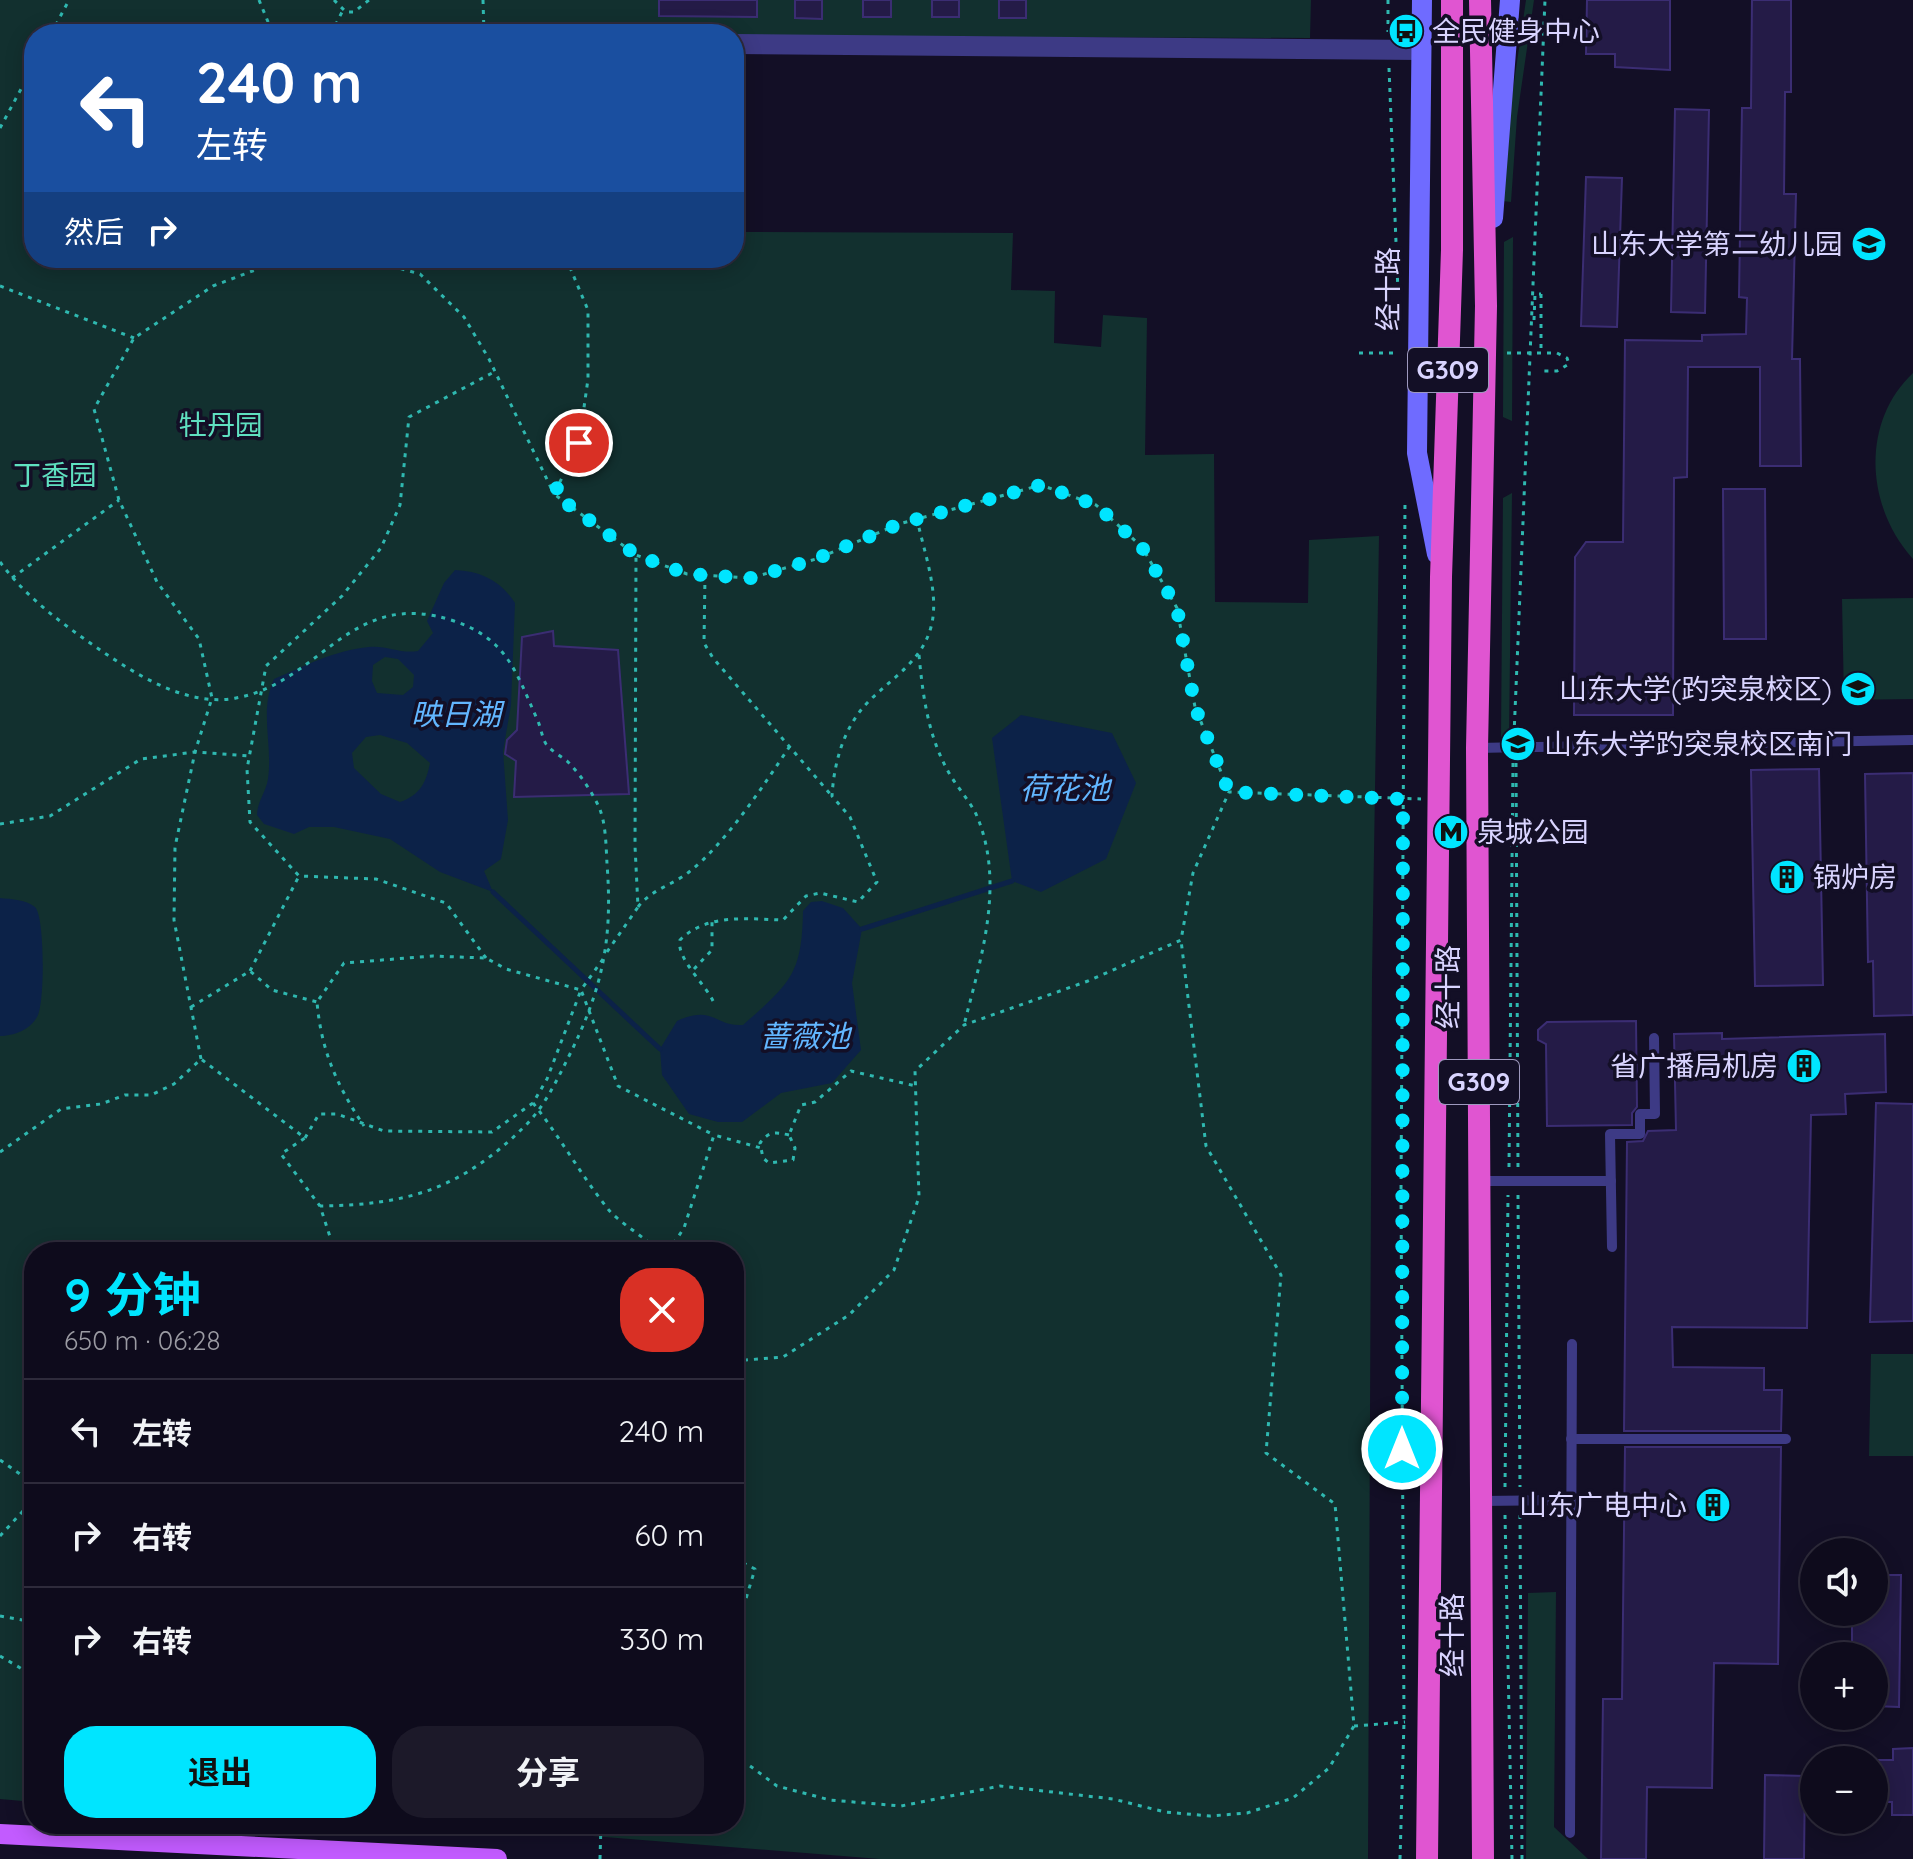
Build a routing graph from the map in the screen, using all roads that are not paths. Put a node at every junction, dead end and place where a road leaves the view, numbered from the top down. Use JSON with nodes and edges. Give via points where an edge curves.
{"nodes":[{"id":1,"x":1422,"y":0,"type":"edge"},
{"id":2,"x":1452,"y":0,"type":"edge"},
{"id":3,"x":1480,"y":0,"type":"edge"},
{"id":4,"x":1510,"y":0,"type":"edge"},
{"id":5,"x":744,"y":44,"type":"edge"},
{"id":6,"x":1421,"y":50,"type":"junction"},
{"id":7,"x":1486,"y":306,"type":"junction"},
{"id":8,"x":1441,"y":577,"type":"junction"},
{"id":9,"x":1913,"y":740,"type":"edge"},
{"id":10,"x":1477,"y":748,"type":"junction"},
{"id":11,"x":1654,"y":1038,"type":"dead end"},
{"id":12,"x":1479,"y":1181,"type":"junction"},
{"id":13,"x":1611,"y":1181,"type":"junction"},
{"id":14,"x":1612,"y":1247,"type":"dead end"},
{"id":15,"x":1572,"y":1344,"type":"dead end"},
{"id":16,"x":1571,"y":1439,"type":"junction"},
{"id":17,"x":1786,"y":1439,"type":"dead end"},
{"id":18,"x":1571,"y":1500,"type":"junction"},
{"id":19,"x":1481,"y":1501,"type":"junction"},
{"id":20,"x":1570,"y":1833,"type":"dead end"},
{"id":21,"x":0,"y":1834,"type":"edge"},
{"id":22,"x":497,"y":1859,"type":"edge"},
{"id":23,"x":1427,"y":1859,"type":"edge"},
{"id":24,"x":1483,"y":1859,"type":"edge"}],
"edges":[{"from":1,"to":6,"type":"main road","name":"经十路"},
{"from":2,"to":8,"type":"highway","name":"经十路","number":"G309","via":[[1452,250]]},
{"from":3,"to":7,"type":"highway","name":"经十路","number":"G309"},
{"from":4,"to":7,"type":"main road","name":"经十路"},
{"from":5,"to":6,"type":"street"},
{"from":6,"to":8,"type":"main road","name":"经十路","via":[[1417,453]]},
{"from":7,"to":10,"type":"highway","name":"经十路","number":"G309"},
{"from":8,"to":23,"type":"highway","name":"经十路","number":"G309"},
{"from":9,"to":10,"type":"lane"},
{"from":10,"to":12,"type":"highway","name":"经十路","number":"G309"},
{"from":11,"to":13,"type":"lane","via":[[1655,1114],[1640,1114],[1640,1134],[1610,1134]]},
{"from":12,"to":13,"type":"lane"},
{"from":12,"to":19,"type":"highway","name":"经十路","number":"G309"},
{"from":13,"to":14,"type":"lane"},
{"from":15,"to":16,"type":"lane"},
{"from":16,"to":17,"type":"lane"},
{"from":16,"to":18,"type":"lane"},
{"from":18,"to":19,"type":"lane"},
{"from":18,"to":20,"type":"lane"},
{"from":19,"to":24,"type":"highway","name":"经十路","number":"G309"},
{"from":21,"to":22,"type":"main road"}]}
